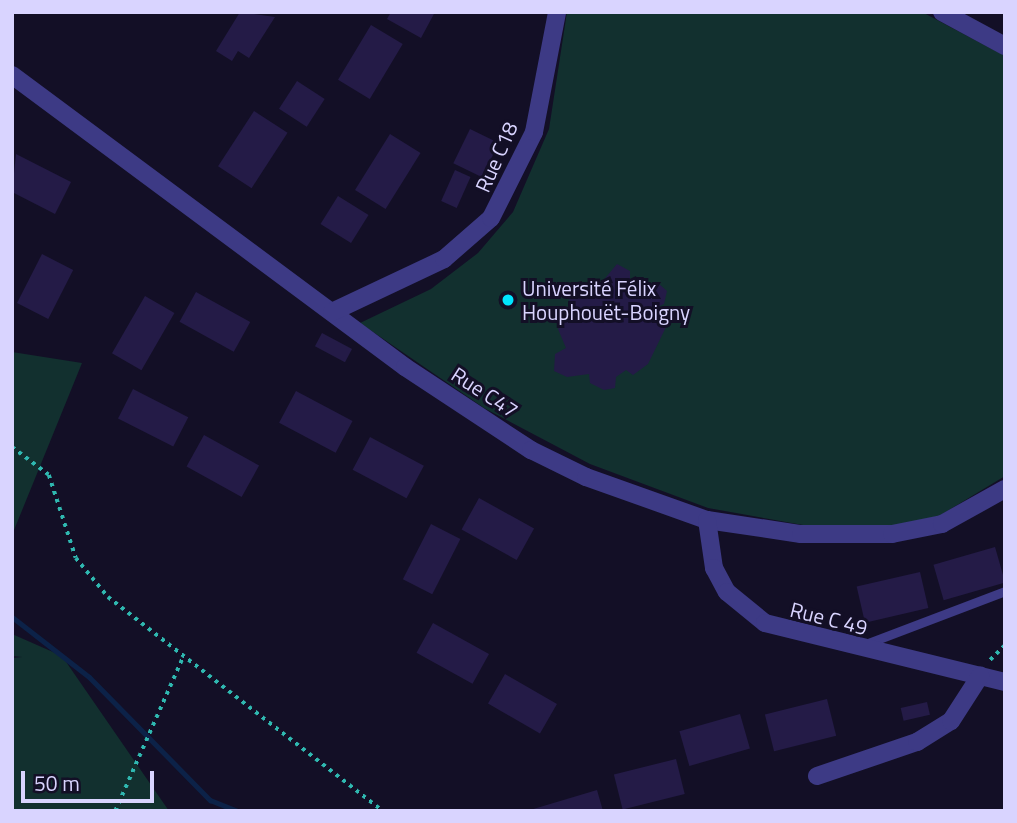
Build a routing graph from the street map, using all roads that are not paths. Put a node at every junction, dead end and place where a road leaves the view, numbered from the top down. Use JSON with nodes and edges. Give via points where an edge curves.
{"nodes":[{"id":1,"x":557,"y":12,"type":"edge"},
{"id":2,"x":942,"y":12,"type":"edge"},
{"id":3,"x":1005,"y":46,"type":"edge"},
{"id":4,"x":12,"y":75,"type":"edge"},
{"id":5,"x":332,"y":312,"type":"junction"},
{"id":6,"x":1005,"y":489,"type":"edge"},
{"id":7,"x":707,"y":520,"type":"junction"},
{"id":8,"x":1005,"y":591,"type":"edge"},
{"id":9,"x":856,"y":649,"type":"junction"},
{"id":10,"x":980,"y":676,"type":"junction"},
{"id":11,"x":1005,"y":682,"type":"edge"},
{"id":12,"x":817,"y":776,"type":"dead end"}],
"edges":[{"from":1,"to":5,"type":"street","name":"Rue C18","via":[[534,132],[491,218],[444,259]]},
{"from":2,"to":3,"type":"street"},
{"from":4,"to":5,"type":"street","name":"Rue C47"},
{"from":5,"to":7,"type":"street","name":"Rue C47","via":[[531,450]]},
{"from":6,"to":7,"type":"street","name":"Rue C47","via":[[942,524],[892,534],[801,534]]},
{"from":7,"to":9,"type":"street","name":"Rue C 49","via":[[714,568],[747,613],[781,631]]},
{"from":8,"to":9,"type":"lane"},
{"from":9,"to":10,"type":"street","name":"Rue C 49"},
{"from":10,"to":11,"type":"street","name":"Rue C 49"},
{"from":10,"to":12,"type":"street","via":[[965,707],[940,728]]}]}
